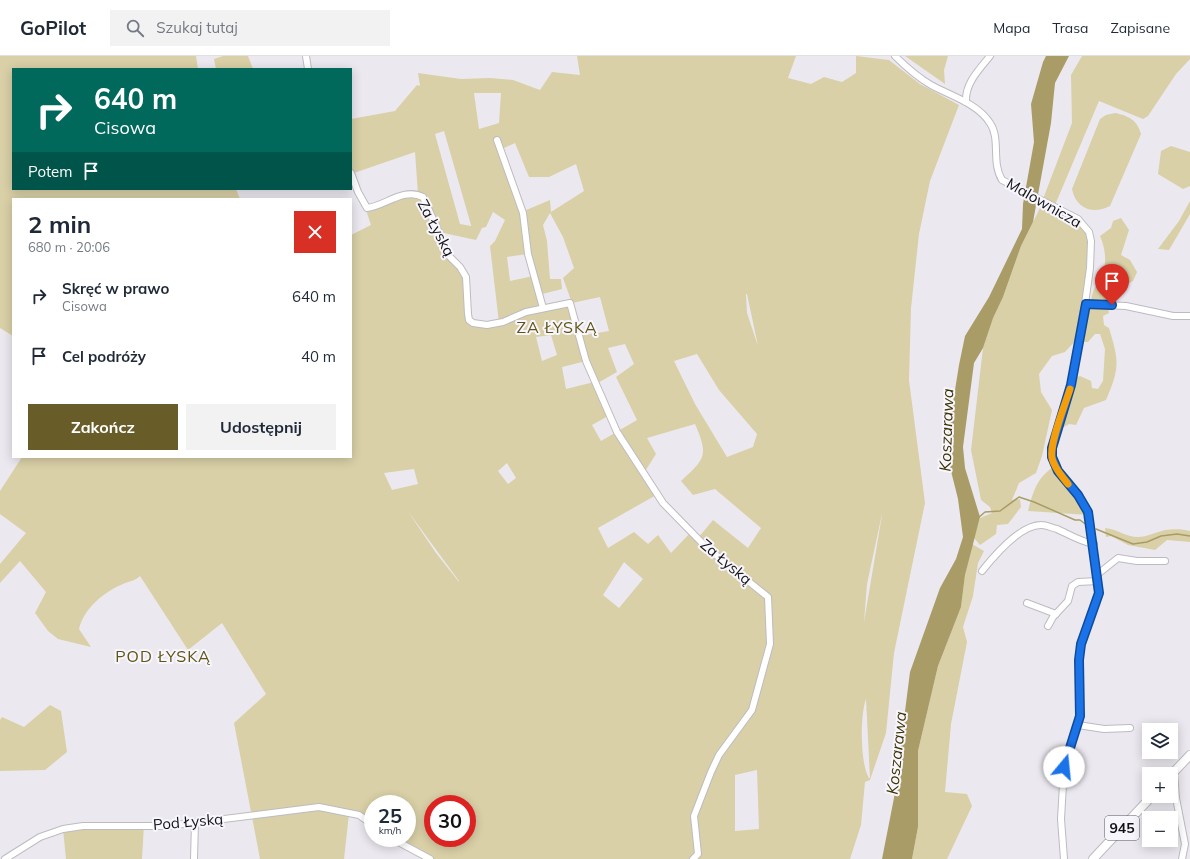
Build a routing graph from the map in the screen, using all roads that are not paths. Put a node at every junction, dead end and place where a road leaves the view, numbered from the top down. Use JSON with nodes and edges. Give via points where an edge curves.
{"nodes":[{"id":1,"x":306,"y":56,"type":"edge"},
{"id":2,"x":895,"y":56,"type":"edge"},
{"id":3,"x":990,"y":56,"type":"edge"},
{"id":4,"x":308,"y":68,"type":"edge"},
{"id":5,"x":966,"y":102,"type":"junction"},
{"id":6,"x":497,"y":140,"type":"dead end"},
{"id":7,"x":352,"y":176,"type":"edge"},
{"id":8,"x":1086,"y":304,"type":"junction"},
{"id":9,"x":543,"y":308,"type":"junction"},
{"id":10,"x":1190,"y":316,"type":"edge"},
{"id":11,"x":1094,"y":544,"type":"junction"},
{"id":12,"x":1165,"y":561,"type":"dead end"},
{"id":13,"x":982,"y":571,"type":"dead end"},
{"id":14,"x":1098,"y":577,"type":"junction"},
{"id":15,"x":1027,"y":604,"type":"dead end"},
{"id":16,"x":1056,"y":614,"type":"junction"},
{"id":17,"x":1048,"y":626,"type":"dead end"},
{"id":18,"x":1078,"y":725,"type":"junction"},
{"id":19,"x":1130,"y":728,"type":"dead end"},
{"id":20,"x":1190,"y":755,"type":"edge"},
{"id":21,"x":1178,"y":768,"type":"edge"},
{"id":22,"x":1145,"y":803,"type":"edge"},
{"id":23,"x":1177,"y":803,"type":"edge"},
{"id":24,"x":364,"y":818,"type":"edge"},
{"id":25,"x":195,"y":823,"type":"junction"},
{"id":26,"x":408,"y":847,"type":"edge"},
{"id":27,"x":5,"y":859,"type":"edge"},
{"id":28,"x":194,"y":859,"type":"edge"},
{"id":29,"x":430,"y":859,"type":"edge"},
{"id":30,"x":693,"y":859,"type":"edge"},
{"id":31,"x":1064,"y":859,"type":"edge"},
{"id":32,"x":1093,"y":859,"type":"edge"},
{"id":33,"x":1182,"y":859,"type":"edge"}],
"edges":[{"from":1,"to":4,"type":"street"},
{"from":2,"to":5,"type":"street","name":"Malownicza","via":[[929,84]]},
{"from":3,"to":5,"type":"street","via":[[968,85]]},
{"from":5,"to":8,"type":"street","name":"Malownicza","via":[[987,118],[993,127],[997,169],[1005,183],[1078,220],[1089,232],[1090,268]]},
{"from":6,"to":9,"type":"street","via":[[523,213],[528,254]]},
{"from":7,"to":9,"type":"street","name":"Za Łyską","via":[[367,208],[407,194],[423,197],[450,257],[466,277],[468,314],[469,320],[473,323],[499,323]]},
{"from":8,"to":10,"type":"street","via":[[1126,306],[1173,316]]},
{"from":8,"to":11,"type":"street","name":"Malownicza","via":[[1071,385],[1052,457],[1058,471],[1088,512]]},
{"from":9,"to":30,"type":"street","name":"Za Łyską","via":[[570,303],[586,361],[617,432],[663,503],[706,547],[768,597],[770,644],[752,710],[719,755],[711,772],[694,816],[698,854]]},
{"from":11,"to":13,"type":"street","via":[[1055,529],[1036,526],[1015,537]]},
{"from":11,"to":14,"type":"street","name":"Malownicza"},
{"from":12,"to":14,"type":"street","via":[[1116,558]]},
{"from":14,"to":16,"type":"street","via":[[1072,586],[1068,601]]},
{"from":14,"to":18,"type":"street","name":"Malownicza","via":[[1099,593],[1081,644]]},
{"from":15,"to":16,"type":"street"},
{"from":16,"to":17,"type":"street"},
{"from":18,"to":19,"type":"street","via":[[1104,729]]},
{"from":18,"to":31,"type":"street","name":"Malownicza","via":[[1064,767],[1061,819]]},
{"from":20,"to":21,"type":"main road"},
{"from":22,"to":32,"type":"main road","number":"945"},
{"from":23,"to":33,"type":"street","via":[[1184,833]]},
{"from":24,"to":25,"type":"street","name":"Pod Łyską","via":[[360,815],[319,807]]},
{"from":25,"to":27,"type":"street","name":"Pod Łyską","via":[[168,826],[83,826],[63,829],[40,837]]},
{"from":25,"to":28,"type":"street"},
{"from":26,"to":29,"type":"street"}]}
